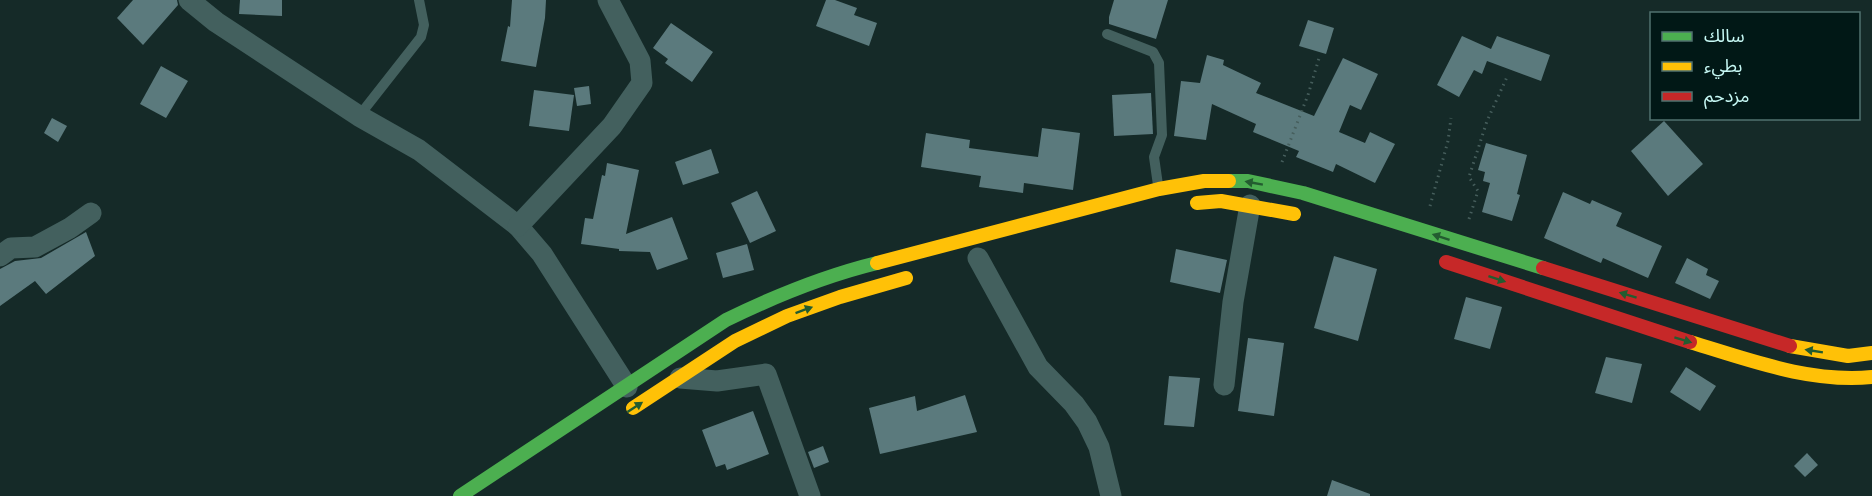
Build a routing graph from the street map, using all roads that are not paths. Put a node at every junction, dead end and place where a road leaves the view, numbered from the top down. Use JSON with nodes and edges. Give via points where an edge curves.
{"nodes":[{"id":1,"x":189,"y":0,"type":"edge"},
{"id":2,"x":419,"y":0,"type":"edge"},
{"id":3,"x":608,"y":0,"type":"edge"},
{"id":4,"x":1107,"y":34,"type":"dead end"},
{"id":5,"x":359,"y":116,"type":"junction"},
{"id":6,"x":1159,"y":189,"type":"junction"},
{"id":7,"x":1180,"y":204,"type":"dead end"},
{"id":8,"x":1250,"y":205,"type":"junction"},
{"id":9,"x":91,"y":213,"type":"dead end"},
{"id":10,"x":1308,"y":218,"type":"dead end"},
{"id":11,"x":518,"y":226,"type":"junction"},
{"id":12,"x":4,"y":247,"type":"edge"},
{"id":13,"x":1430,"y":257,"type":"dead end"},
{"id":14,"x":978,"y":258,"type":"dead end"},
{"id":15,"x":921,"y":274,"type":"dead end"},
{"id":16,"x":1872,"y":353,"type":"edge"},
{"id":17,"x":1872,"y":377,"type":"edge"},
{"id":18,"x":680,"y":378,"type":"junction"},
{"id":19,"x":1224,"y":385,"type":"dead end"},
{"id":20,"x":627,"y":387,"type":"junction"},
{"id":21,"x":621,"y":416,"type":"dead end"},
{"id":22,"x":460,"y":496,"type":"edge"},
{"id":23,"x":810,"y":496,"type":"edge"},
{"id":24,"x":1111,"y":496,"type":"edge"}],
"edges":[{"from":1,"to":5,"type":"street"},
{"from":2,"to":5,"type":"lane","via":[[424,25],[421,37]]},
{"from":3,"to":11,"type":"street","via":[[640,61],[642,83],[612,126]]},
{"from":4,"to":6,"type":"lane","via":[[1153,52],[1159,63],[1162,135],[1154,157]]},
{"from":5,"to":11,"type":"street","via":[[419,150]]},
{"from":16,"to":6,"type":"main road","one_way":true,"via":[[1848,356],[1798,348],[1303,193],[1248,181],[1204,181]]},
{"from":6,"to":20,"type":"main road","via":[[832,274],[726,320]]},
{"from":7,"to":8,"type":"main road","via":[[1221,201]]},
{"from":8,"to":10,"type":"main road"},
{"from":8,"to":19,"type":"street"},
{"from":9,"to":12,"type":"street","via":[[35,247]]},
{"from":11,"to":20,"type":"street","via":[[542,254]]},
{"from":13,"to":17,"type":"main road","one_way":true,"via":[[1792,372],[1853,380]]},
{"from":14,"to":24,"type":"street","via":[[1038,367],[1087,422],[1099,447]]},
{"from":18,"to":15,"type":"main road","one_way":true,"via":[[735,341],[787,316]]},
{"from":21,"to":18,"type":"main road","one_way":true},
{"from":18,"to":23,"type":"street","via":[[717,381],[766,375]]},
{"from":20,"to":22,"type":"main road"}]}
